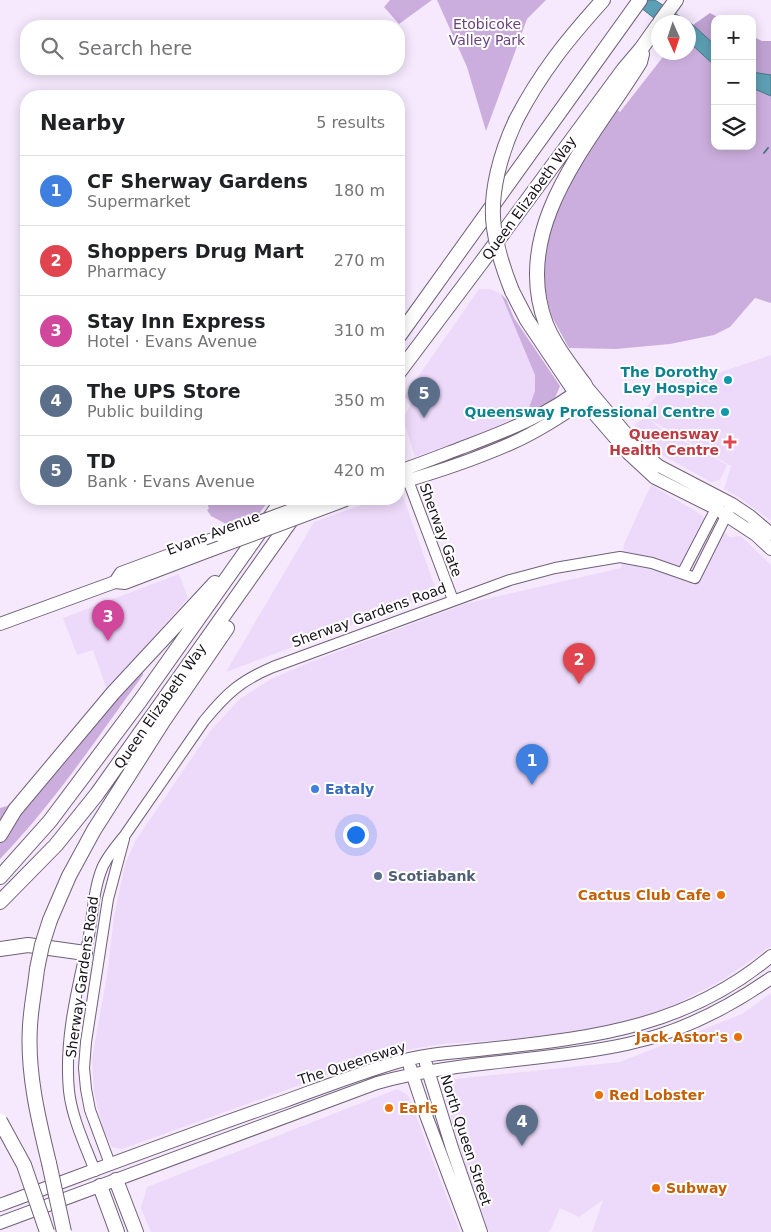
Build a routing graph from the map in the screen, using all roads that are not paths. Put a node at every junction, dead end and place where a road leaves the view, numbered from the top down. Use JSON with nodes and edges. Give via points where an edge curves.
{"nodes":[{"id":1,"x":640,"y":0,"type":"edge"},
{"id":2,"x":676,"y":0,"type":"edge"},
{"id":3,"x":600,"y":3,"type":"edge"},
{"id":4,"x":665,"y":15,"type":"edge"},
{"id":5,"x":651,"y":35,"type":"edge"},
{"id":6,"x":642,"y":48,"type":"junction"},
{"id":7,"x":405,"y":328,"type":"edge"},
{"id":8,"x":405,"y":364,"type":"edge"},
{"id":9,"x":584,"y":394,"type":"junction"},
{"id":10,"x":405,"y":475,"type":"edge"},
{"id":11,"x":405,"y":483,"type":"edge"},
{"id":12,"x":279,"y":505,"type":"edge"},
{"id":13,"x":303,"y":505,"type":"edge"},
{"id":14,"x":305,"y":505,"type":"edge"},
{"id":15,"x":332,"y":505,"type":"edge"},
{"id":16,"x":724,"y":506,"type":"junction"},
{"id":17,"x":282,"y":534,"type":"junction"},
{"id":18,"x":771,"y":534,"type":"edge"},
{"id":19,"x":771,"y":549,"type":"edge"},
{"id":20,"x":246,"y":550,"type":"junction"},
{"id":21,"x":683,"y":572,"type":"junction"},
{"id":22,"x":115,"y":582,"type":"junction"},
{"id":23,"x":453,"y":600,"type":"junction"},
{"id":24,"x":0,"y":624,"type":"edge"},
{"id":25,"x":0,"y":835,"type":"edge"},
{"id":26,"x":125,"y":835,"type":"junction"},
{"id":27,"x":0,"y":877,"type":"edge"},
{"id":28,"x":0,"y":902,"type":"edge"},
{"id":29,"x":102,"y":943,"type":"junction"},
{"id":30,"x":86,"y":947,"type":"junction"},
{"id":31,"x":0,"y":949,"type":"edge"},
{"id":32,"x":100,"y":955,"type":"junction"},
{"id":33,"x":771,"y":956,"type":"edge"},
{"id":34,"x":771,"y":978,"type":"edge"},
{"id":35,"x":568,"y":1040,"type":"junction"},
{"id":36,"x":423,"y":1057,"type":"junction"},
{"id":37,"x":550,"y":1057,"type":"junction"},
{"id":38,"x":408,"y":1060,"type":"junction"},
{"id":39,"x":428,"y":1072,"type":"junction"},
{"id":40,"x":413,"y":1075,"type":"junction"},
{"id":41,"x":0,"y":1121,"type":"edge"},
{"id":42,"x":110,"y":1164,"type":"junction"},
{"id":43,"x":95,"y":1170,"type":"junction"},
{"id":44,"x":116,"y":1180,"type":"junction"},
{"id":45,"x":100,"y":1186,"type":"junction"},
{"id":46,"x":0,"y":1205,"type":"edge"},
{"id":47,"x":0,"y":1223,"type":"edge"},
{"id":48,"x":47,"y":1232,"type":"edge"},
{"id":49,"x":64,"y":1232,"type":"edge"},
{"id":50,"x":117,"y":1232,"type":"edge"},
{"id":51,"x":136,"y":1232,"type":"edge"},
{"id":52,"x":470,"y":1232,"type":"edge"},
{"id":53,"x":482,"y":1232,"type":"edge"}],
"edges":[{"from":1,"to":7,"type":"highway","name":"Queen Elizabeth Way"},
{"from":2,"to":4,"type":"highway","name":"Queen Elizabeth Way"},
{"from":3,"to":9,"type":"highway","bridge":true,"via":[[546,67],[516,120],[499,165],[493,207],[497,246],[512,291],[527,320]]},
{"from":5,"to":6,"type":"highway","name":"Queen Elizabeth Way"},
{"from":6,"to":8,"type":"highway","name":"Queen Elizabeth Way"},
{"from":6,"to":9,"type":"highway","via":[[640,62],[558,191],[545,220],[539,245],[536,275],[544,317]]},
{"from":9,"to":10,"type":"main road"},
{"from":9,"to":16,"type":"main road","via":[[628,453],[655,478]]},
{"from":11,"to":23,"type":"street","name":"Sherway Gate"},
{"from":12,"to":20,"type":"highway","name":"Queen Elizabeth Way"},
{"from":13,"to":17,"type":"highway","name":"Queen Elizabeth Way"},
{"from":14,"to":22,"type":"main road","name":"Evans Avenue","bridge":true,"via":[[120,573]]},
{"from":15,"to":22,"type":"main road","name":"Evans Avenue","bridge":true,"via":[[125,583]]},
{"from":16,"to":18,"type":"main road","via":[[750,516]]},
{"from":16,"to":19,"type":"main road"},
{"from":16,"to":21,"type":"street"},
{"from":16,"to":21,"type":"street","name":"Sherway Gardens Road","via":[[695,578]]},
{"from":17,"to":28,"type":"highway","name":"Queen Elizabeth Way","via":[[97,794],[56,845]]},
{"from":17,"to":49,"type":"highway","bridge":true,"via":[[271,564],[164,720],[94,830],[69,876],[42,944],[30,1026],[31,1068]]},
{"from":20,"to":25,"type":"highway","via":[[113,693],[15,810]]},
{"from":20,"to":27,"type":"highway","name":"Queen Elizabeth Way","via":[[140,701],[50,821]]},
{"from":21,"to":23,"type":"street","name":"Sherway Gardens Road","via":[[629,558],[612,558],[534,573]]},
{"from":22,"to":24,"type":"main road","name":"Evans Avenue"},
{"from":23,"to":26,"type":"street","name":"Sherway Gardens Road","via":[[273,666],[236,687],[204,720]]},
{"from":26,"to":29,"type":"street","name":"Sherway Gardens Road","via":[[108,899]]},
{"from":26,"to":30,"type":"street","name":"Sherway Gardens Road","via":[[103,868]]},
{"from":29,"to":30,"type":"street"},
{"from":29,"to":32,"type":"street","name":"Sherway Gardens Road"},
{"from":30,"to":31,"type":"highway","via":[[28,945]]},
{"from":30,"to":32,"type":"street"},
{"from":30,"to":43,"type":"street","name":"Sherway Gardens Road","via":[[70,1041],[70,1092]]},
{"from":32,"to":42,"type":"street","name":"Sherway Gardens Road","via":[[84,1068],[90,1110]]},
{"from":33,"to":35,"type":"main road","name":"The Queensway","via":[[731,985],[687,1008],[624,1029]]},
{"from":34,"to":37,"type":"main road","name":"The Queensway","via":[[710,1014],[655,1036],[628,1044]]},
{"from":35,"to":36,"type":"main road","name":"The Queensway"},
{"from":35,"to":37,"type":"main road","via":[[559,1044]]},
{"from":36,"to":38,"type":"main road","name":"The Queensway"},
{"from":36,"to":39,"type":"main road","name":"North Queen Street"},
{"from":37,"to":39,"type":"main road","name":"The Queensway"},
{"from":38,"to":40,"type":"main road","name":"North Queen Street"},
{"from":38,"to":42,"type":"main road","name":"The Queensway","via":[[356,1075]]},
{"from":39,"to":40,"type":"main road","name":"The Queensway"},
{"from":39,"to":53,"type":"main road","name":"North Queen Street"},
{"from":40,"to":44,"type":"main road","name":"The Queensway","via":[[359,1089]]},
{"from":40,"to":52,"type":"main road","name":"North Queen Street"},
{"from":41,"to":48,"type":"highway","bridge":true,"via":[[24,1165]]},
{"from":42,"to":43,"type":"main road","name":"The Queensway"},
{"from":42,"to":44,"type":"main road","name":"Sherway Gardens Road"},
{"from":43,"to":45,"type":"main road","name":"Sherway Gardens Road"},
{"from":43,"to":46,"type":"main road","name":"The Queensway"},
{"from":44,"to":45,"type":"main road","name":"The Queensway"},
{"from":44,"to":51,"type":"highway"},
{"from":45,"to":47,"type":"main road","name":"The Queensway"},
{"from":45,"to":50,"type":"highway"}]}
